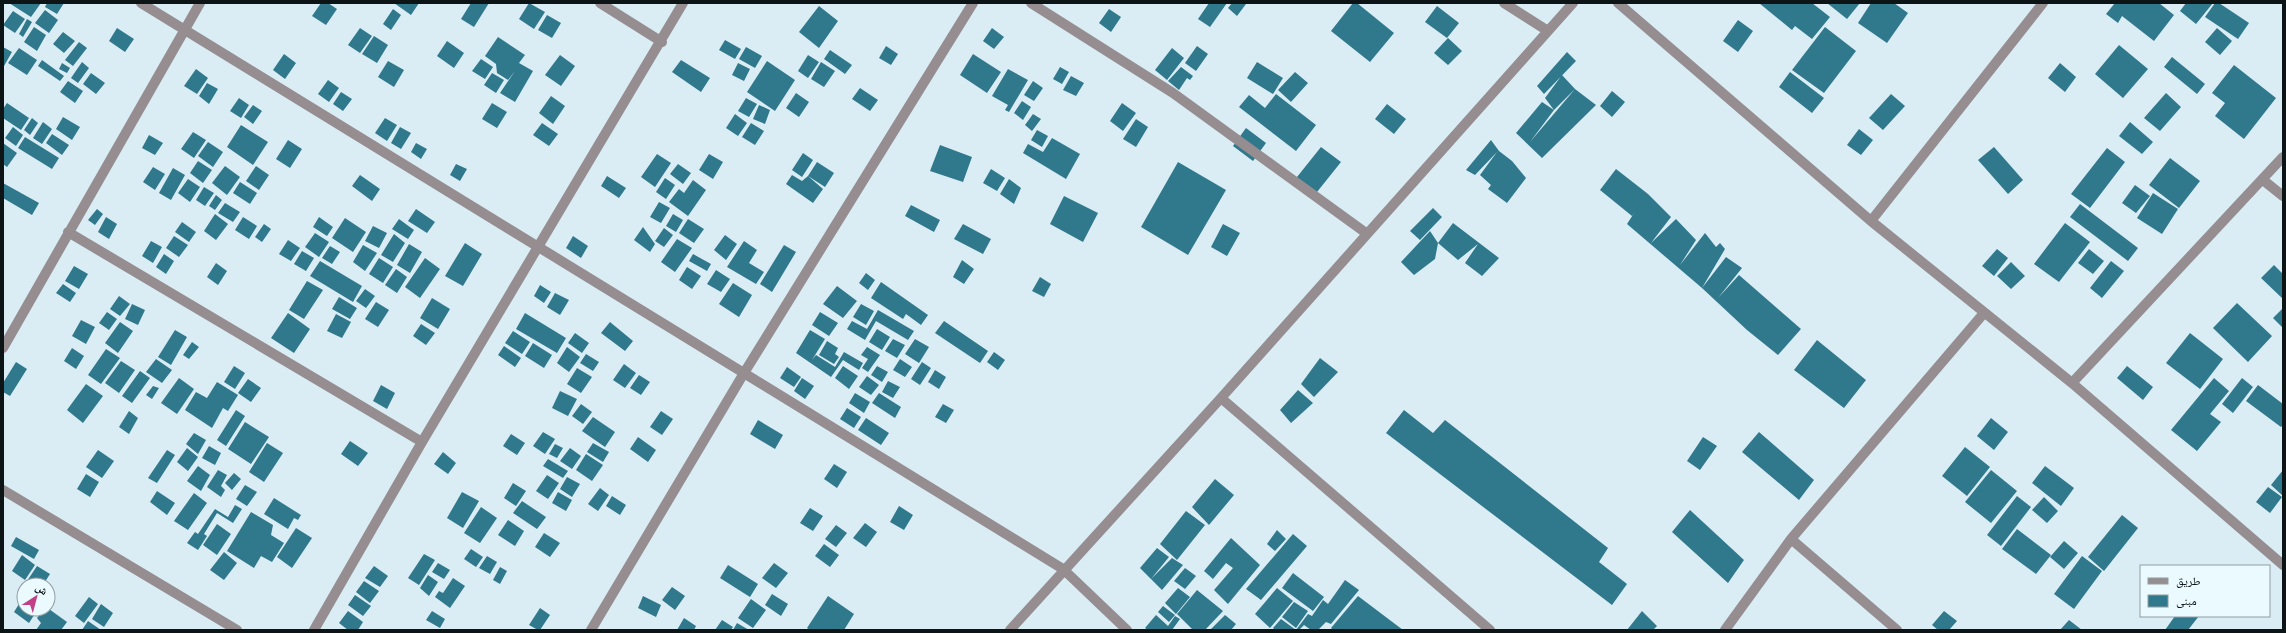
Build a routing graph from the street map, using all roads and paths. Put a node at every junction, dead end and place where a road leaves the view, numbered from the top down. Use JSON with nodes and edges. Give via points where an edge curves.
{"nodes":[{"id":1,"x":141,"y":3,"type":"edge"},
{"id":2,"x":200,"y":3,"type":"edge"},
{"id":3,"x":600,"y":3,"type":"edge"},
{"id":4,"x":683,"y":3,"type":"edge"},
{"id":5,"x":973,"y":3,"type":"edge"},
{"id":6,"x":1031,"y":3,"type":"edge"},
{"id":7,"x":1504,"y":3,"type":"edge"},
{"id":8,"x":1573,"y":3,"type":"edge"},
{"id":9,"x":1618,"y":3,"type":"edge"},
{"id":10,"x":2043,"y":3,"type":"edge"},
{"id":11,"x":185,"y":28,"type":"junction"},
{"id":12,"x":1548,"y":31,"type":"junction"},
{"id":13,"x":662,"y":42,"type":"junction"},
{"id":14,"x":2283,"y":157,"type":"edge"},
{"id":15,"x":2263,"y":180,"type":"junction"},
{"id":16,"x":2283,"y":196,"type":"edge"},
{"id":17,"x":1871,"y":221,"type":"junction"},
{"id":18,"x":68,"y":232,"type":"junction"},
{"id":19,"x":1366,"y":233,"type":"junction"},
{"id":20,"x":539,"y":247,"type":"junction"},
{"id":21,"x":1984,"y":313,"type":"junction"},
{"id":22,"x":3,"y":348,"type":"edge"},
{"id":23,"x":744,"y":372,"type":"junction"},
{"id":24,"x":2072,"y":383,"type":"junction"},
{"id":25,"x":1221,"y":398,"type":"junction"},
{"id":26,"x":422,"y":442,"type":"junction"},
{"id":27,"x":3,"y":490,"type":"edge"},
{"id":28,"x":1791,"y":539,"type":"junction"},
{"id":29,"x":2283,"y":565,"type":"edge"},
{"id":30,"x":1063,"y":569,"type":"junction"},
{"id":31,"x":237,"y":630,"type":"edge"},
{"id":32,"x":314,"y":630,"type":"edge"},
{"id":33,"x":592,"y":630,"type":"edge"},
{"id":34,"x":1010,"y":630,"type":"edge"},
{"id":35,"x":1127,"y":630,"type":"edge"},
{"id":36,"x":1490,"y":630,"type":"edge"},
{"id":37,"x":1725,"y":630,"type":"edge"},
{"id":38,"x":1897,"y":630,"type":"edge"}],
"edges":[{"from":1,"to":11,"type":"street"},
{"from":2,"to":11,"type":"street"},
{"from":3,"to":13,"type":"street"},
{"from":4,"to":13,"type":"street"},
{"from":5,"to":23,"type":"street"},
{"from":6,"to":19,"type":"street","via":[[1173,93]]},
{"from":7,"to":12,"type":"street"},
{"from":8,"to":12,"type":"street"},
{"from":9,"to":17,"type":"street"},
{"from":10,"to":17,"type":"street"},
{"from":11,"to":18,"type":"street"},
{"from":11,"to":20,"type":"street"},
{"from":12,"to":19,"type":"street"},
{"from":13,"to":20,"type":"street"},
{"from":14,"to":15,"type":"street"},
{"from":15,"to":16,"type":"street"},
{"from":15,"to":24,"type":"street"},
{"from":17,"to":21,"type":"street"},
{"from":18,"to":22,"type":"street"},
{"from":18,"to":26,"type":"street"},
{"from":19,"to":25,"type":"street"},
{"from":20,"to":23,"type":"street"},
{"from":20,"to":26,"type":"street"},
{"from":21,"to":24,"type":"street"},
{"from":21,"to":28,"type":"street"},
{"from":23,"to":30,"type":"street"},
{"from":23,"to":33,"type":"street"},
{"from":24,"to":29,"type":"street"},
{"from":25,"to":30,"type":"street"},
{"from":25,"to":36,"type":"street"},
{"from":26,"to":32,"type":"street"},
{"from":27,"to":31,"type":"street"},
{"from":28,"to":37,"type":"street"},
{"from":28,"to":38,"type":"street"},
{"from":30,"to":34,"type":"street"},
{"from":30,"to":35,"type":"street"}]}
